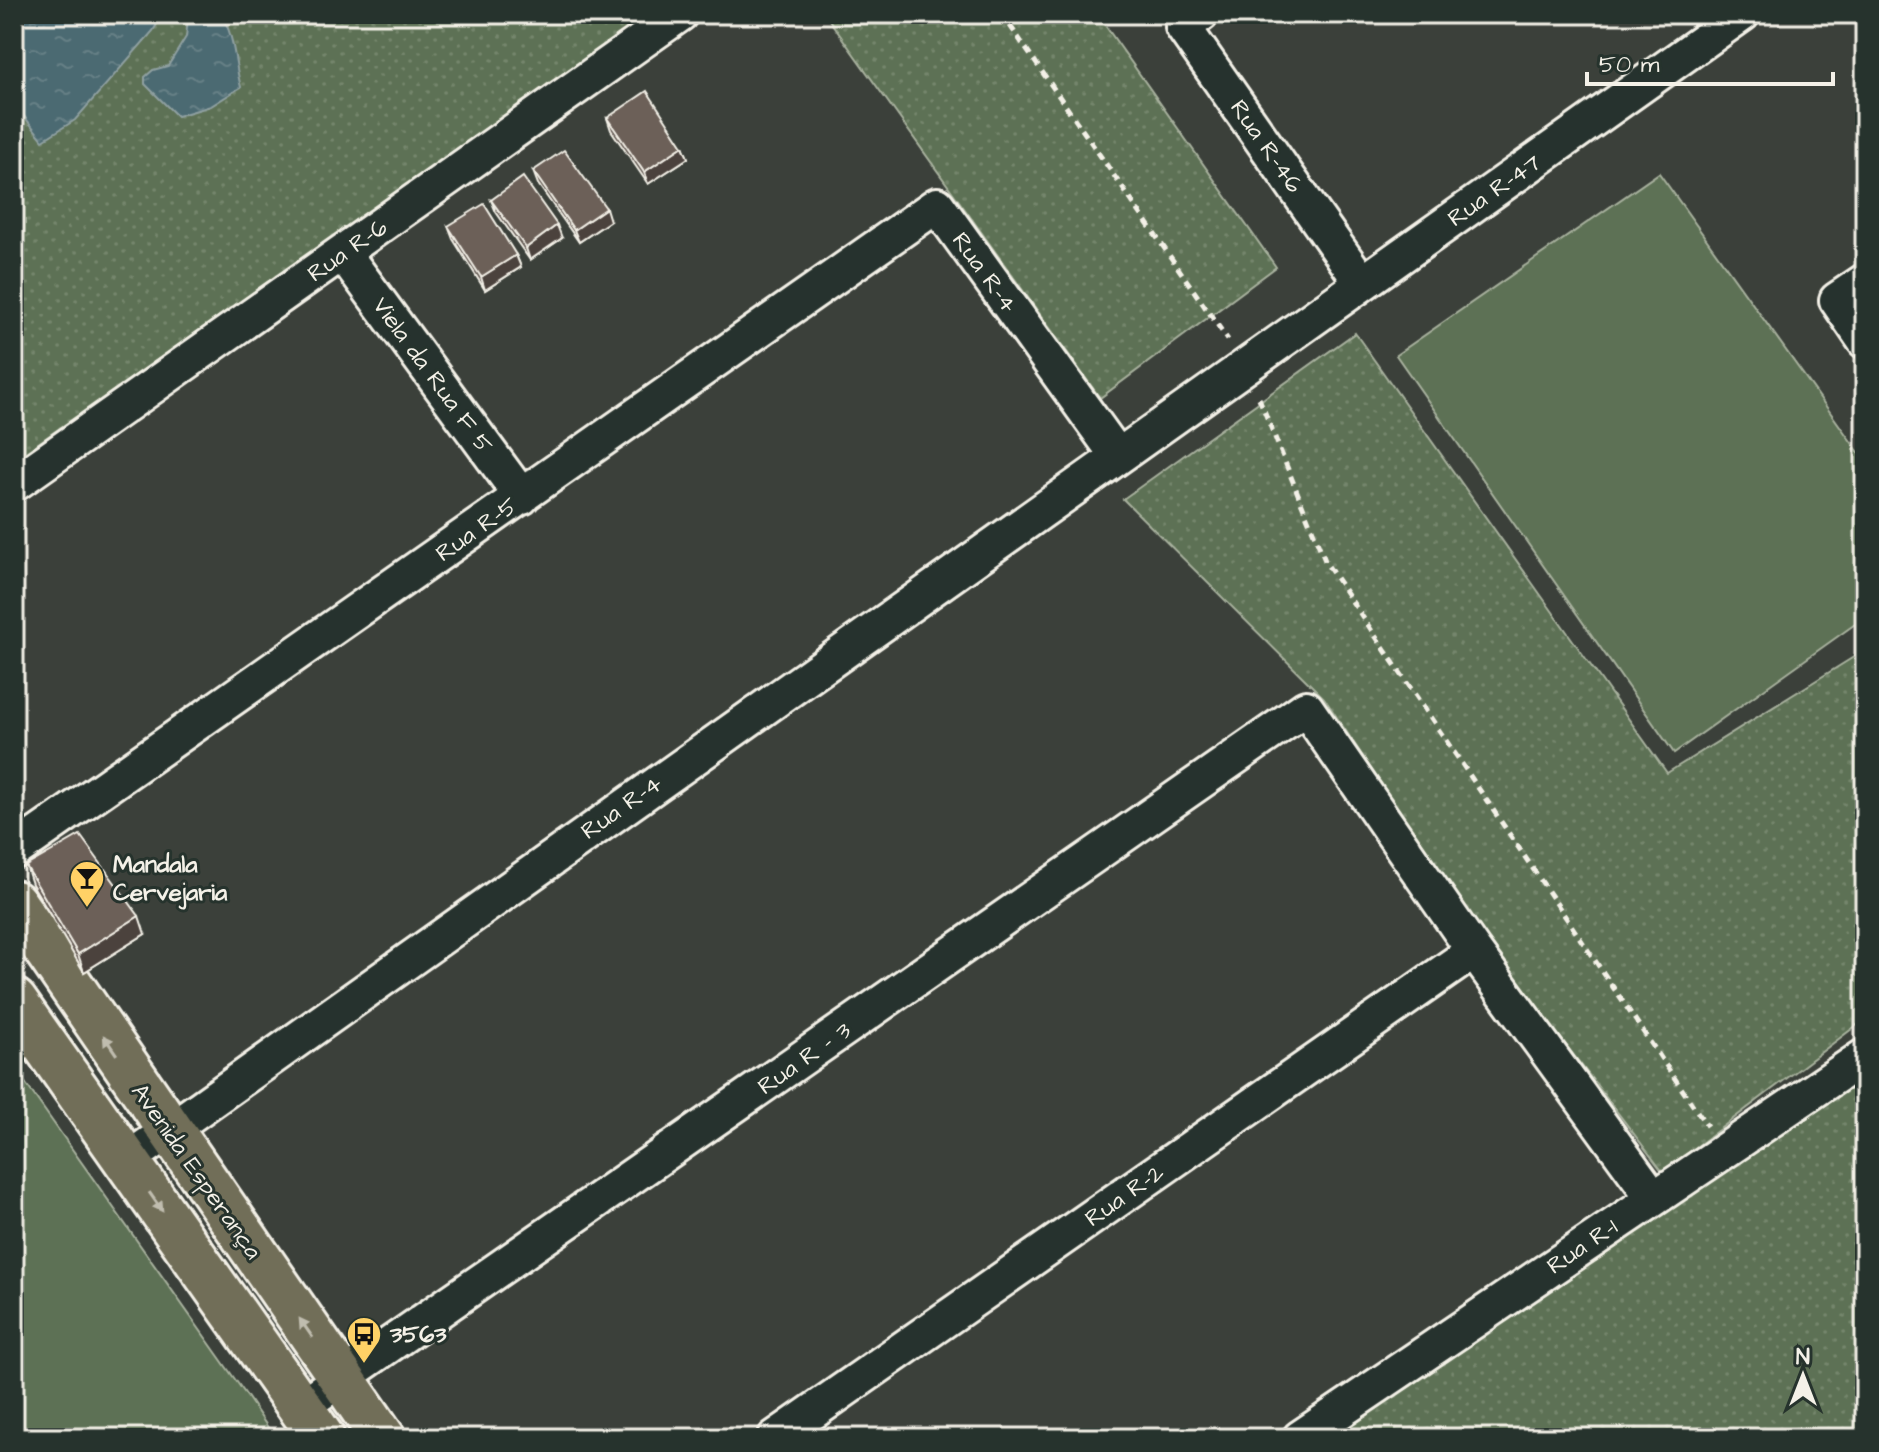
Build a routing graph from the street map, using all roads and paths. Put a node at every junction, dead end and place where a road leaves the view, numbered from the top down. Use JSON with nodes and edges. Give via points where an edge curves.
{"nodes":[{"id":1,"x":680,"y":14,"type":"edge"},
{"id":2,"x":1002,"y":14,"type":"edge"},
{"id":3,"x":1201,"y":14,"type":"edge"},
{"id":4,"x":1742,"y":14,"type":"edge"},
{"id":5,"x":937,"y":205,"type":"joint"},
{"id":6,"x":343,"y":253,"type":"junction"},
{"id":7,"x":1865,"y":281,"type":"edge"},
{"id":8,"x":1362,"y":283,"type":"junction"},
{"id":9,"x":1865,"y":341,"type":"edge"},
{"id":10,"x":1246,"y":366,"type":"junction"},
{"id":11,"x":1117,"y":455,"type":"junction"},
{"id":12,"x":14,"y":484,"type":"edge"},
{"id":13,"x":522,"y":497,"type":"junction"},
{"id":14,"x":14,"y":851,"type":"edge"},
{"id":15,"x":14,"y":903,"type":"edge"},
{"id":16,"x":1474,"y":951,"type":"junction"},
{"id":17,"x":14,"y":1001,"type":"edge"},
{"id":18,"x":1865,"y":1056,"type":"edge"},
{"id":19,"x":167,"y":1130,"type":"junction"},
{"id":20,"x":1723,"y":1150,"type":"junction"},
{"id":21,"x":126,"y":1161,"type":"junction"},
{"id":22,"x":1653,"y":1197,"type":"junction"},
{"id":23,"x":342,"y":1381,"type":"junction"},
{"id":24,"x":311,"y":1422,"type":"edge"},
{"id":25,"x":383,"y":1438,"type":"edge"},
{"id":26,"x":775,"y":1438,"type":"edge"},
{"id":27,"x":1300,"y":1438,"type":"edge"}],
"edges":[{"from":1,"to":6,"type":"street","name":"Rua R-6"},
{"from":2,"to":10,"type":"path"},
{"from":3,"to":8,"type":"street","name":"Rua R-46","via":[[1183,27]]},
{"from":4,"to":8,"type":"street","name":"Rua R-47"},
{"from":5,"to":11,"type":"street","name":"Rua R-4"},
{"from":5,"to":13,"type":"street","name":"Rua R-5"},
{"from":6,"to":12,"type":"street","name":"Rua R-6"},
{"from":6,"to":13,"type":"street","name":"Viela da Rua F 5"},
{"from":7,"to":9,"type":"street","via":[[1837,300]]},
{"from":8,"to":10,"type":"street","name":"Rua R-47"},
{"from":10,"to":11,"type":"street","name":"Rua R-4"},
{"from":10,"to":20,"type":"path","via":[[1326,563]]},
{"from":11,"to":19,"type":"street","name":"Rua R-4"},
{"from":13,"to":14,"type":"street","name":"Rua R-5"},
{"from":19,"to":15,"type":"main road","name":"Avenida Esperança","one_way":true},
{"from":16,"to":22,"type":"street"},
{"from":16,"to":23,"type":"street","name":"Rua R - 3","via":[[1306,708]]},
{"from":16,"to":26,"type":"street","name":"Rua R-2"},
{"from":17,"to":21,"type":"main road"},
{"from":18,"to":20,"type":"street","name":"Rua R-1"},
{"from":19,"to":21,"type":"street","name":"Rua R-4"},
{"from":23,"to":19,"type":"main road","name":"Avenida Esperança","one_way":true},
{"from":20,"to":22,"type":"street","name":"Rua R-1"},
{"from":21,"to":24,"type":"main road","one_way":true},
{"from":22,"to":27,"type":"street","name":"Rua R-1"},
{"from":23,"to":24,"type":"street","name":"Rua R - 3"},
{"from":23,"to":25,"type":"main road","name":"Avenida Esperança"}]}
